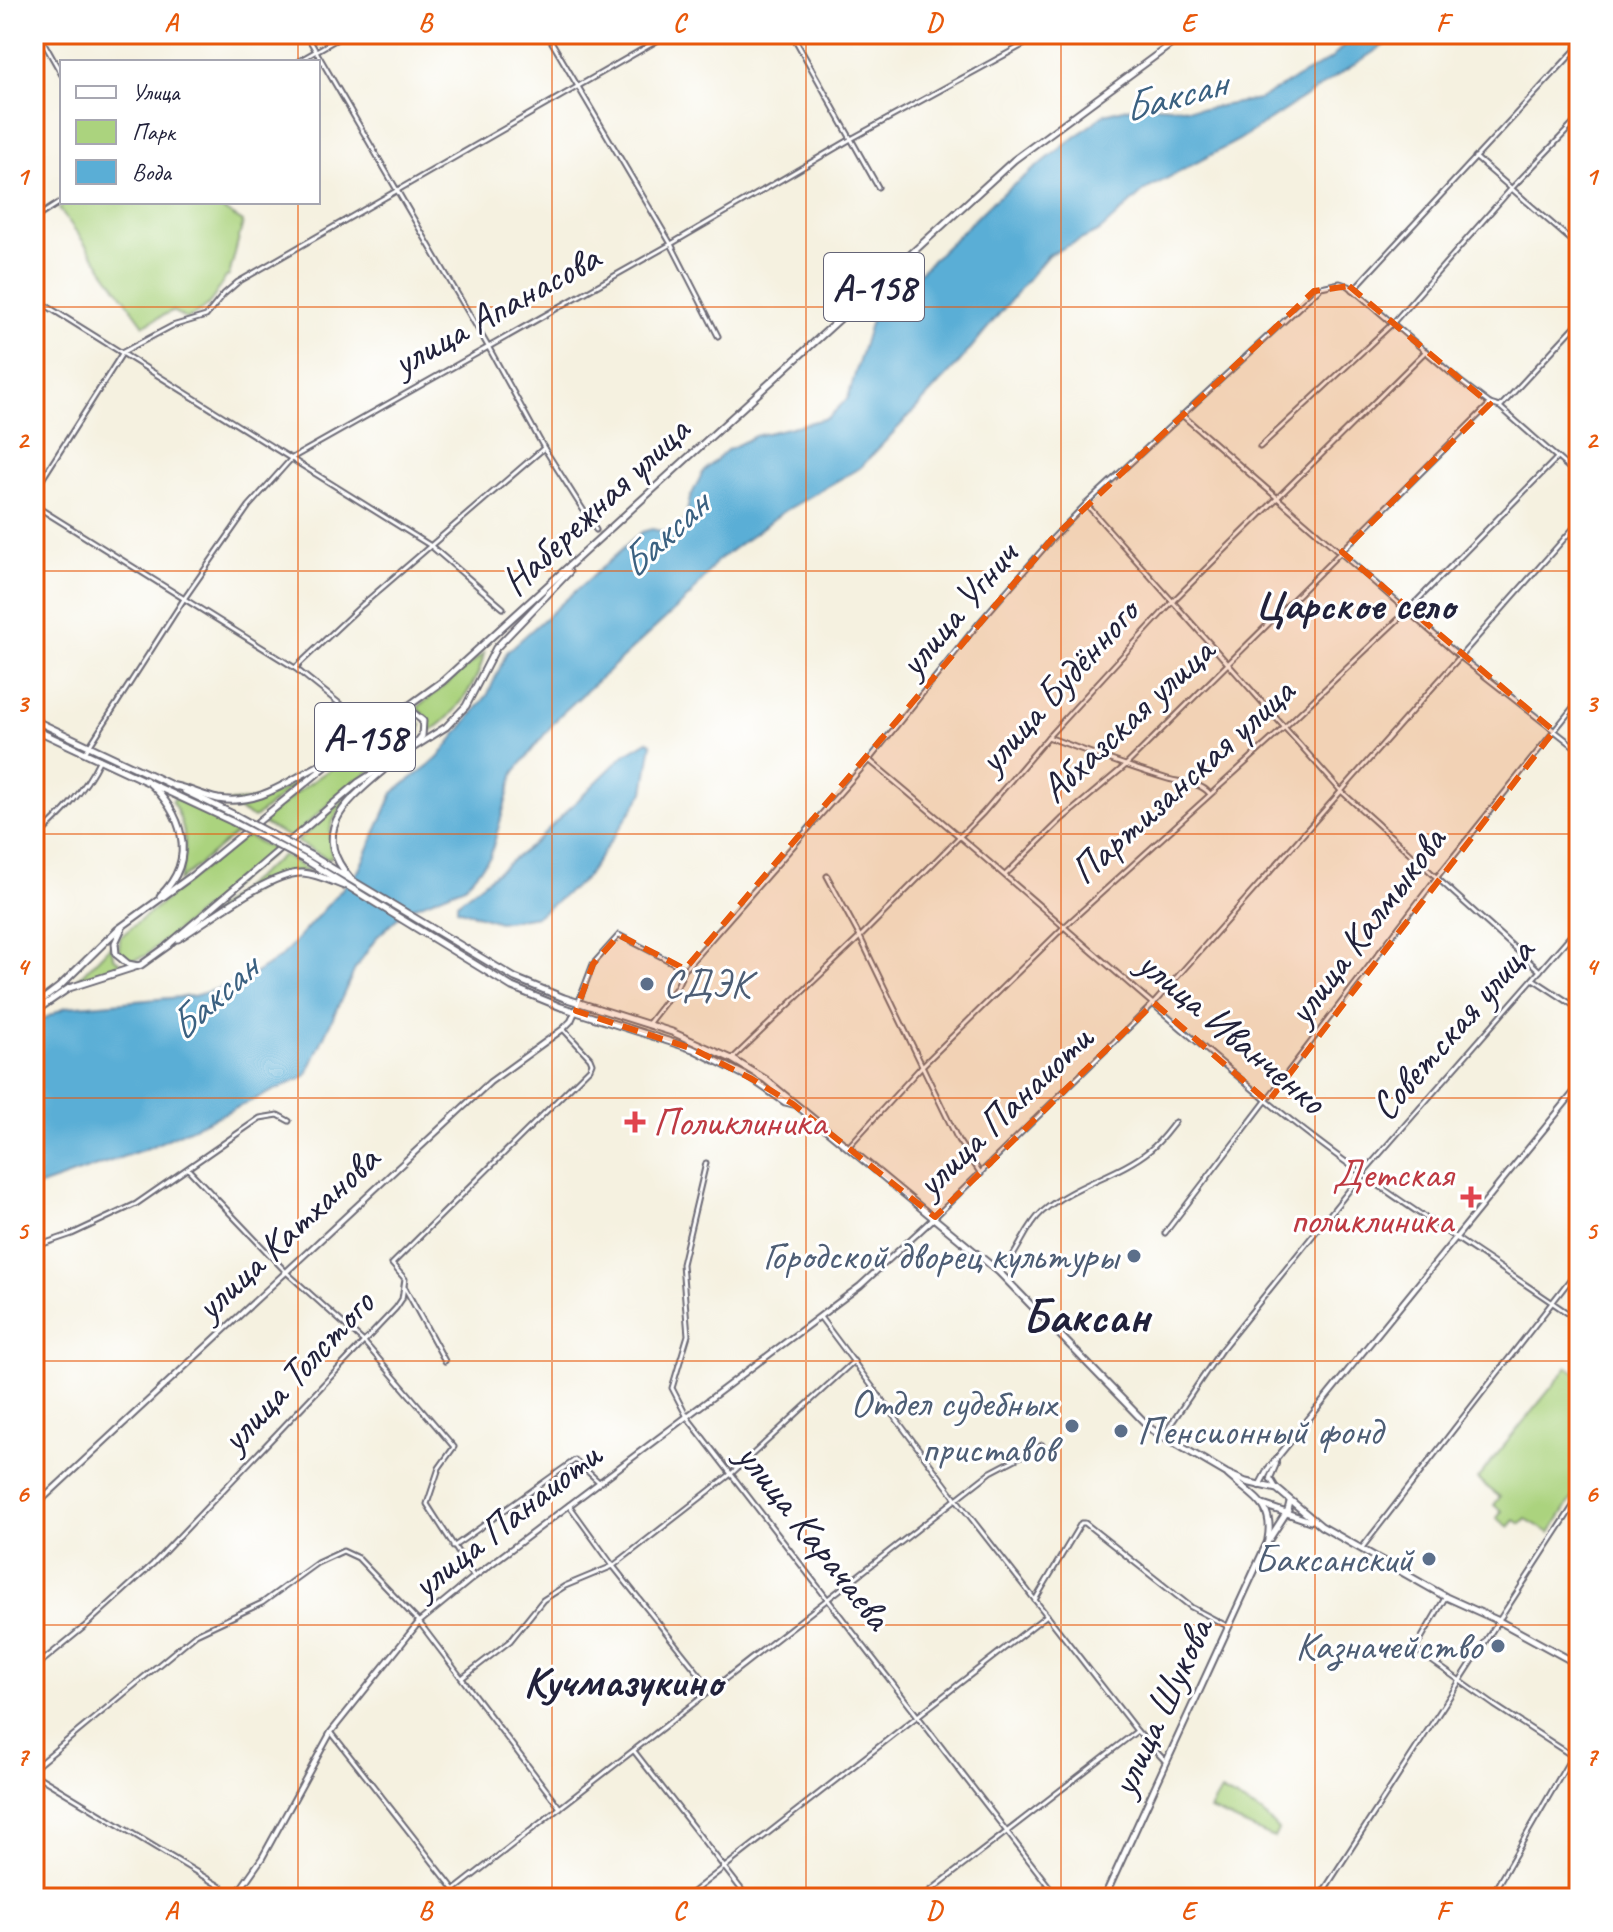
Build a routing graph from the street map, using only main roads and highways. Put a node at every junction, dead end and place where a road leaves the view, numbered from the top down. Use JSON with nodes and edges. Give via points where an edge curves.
{"nodes":[{"id":1,"x":1185,"y":34,"type":"edge"},
{"id":2,"x":579,"y":560,"type":"junction"},
{"id":3,"x":399,"y":714,"type":"junction"},
{"id":4,"x":34,"y":720,"type":"edge"},
{"id":5,"x":34,"y":729,"type":"edge"},
{"id":6,"x":406,"y":753,"type":"junction"},
{"id":7,"x":336,"y":758,"type":"junction"},
{"id":8,"x":395,"y":760,"type":"junction"},
{"id":9,"x":146,"y":780,"type":"junction"},
{"id":10,"x":175,"y":786,"type":"junction"},
{"id":11,"x":233,"y":818,"type":"junction"},
{"id":12,"x":308,"y":858,"type":"junction"},
{"id":13,"x":350,"y":878,"type":"junction"},
{"id":14,"x":344,"y":886,"type":"junction"},
{"id":15,"x":147,"y":909,"type":"junction"},
{"id":16,"x":125,"y":924,"type":"junction"},
{"id":17,"x":167,"y":946,"type":"junction"},
{"id":18,"x":141,"y":965,"type":"junction"},
{"id":19,"x":34,"y":1009,"type":"edge"},
{"id":20,"x":793,"y":1104,"type":"junction"},
{"id":21,"x":1226,"y":1473,"type":"junction"},
{"id":22,"x":1259,"y":1486,"type":"junction"},
{"id":23,"x":1256,"y":1498,"type":"junction"},
{"id":24,"x":1290,"y":1501,"type":"junction"},
{"id":25,"x":1262,"y":1505,"type":"junction"},
{"id":26,"x":1285,"y":1513,"type":"junction"},
{"id":27,"x":1293,"y":1516,"type":"junction"},
{"id":28,"x":1315,"y":1522,"type":"junction"},
{"id":29,"x":1279,"y":1523,"type":"junction"},
{"id":30,"x":1268,"y":1540,"type":"junction"},
{"id":31,"x":1579,"y":1665,"type":"edge"},
{"id":32,"x":1104,"y":1898,"type":"edge"}],
"edges":[{"from":1,"to":2,"type":"main road","name":"Набережная улица","number":"А-158","via":[[1014,160]]},
{"from":2,"to":3,"type":"main road","name":"Набережная улица","number":"А-158"},
{"from":2,"to":6,"type":"main road","number":"А-158","via":[[496,648],[457,717]]},
{"from":3,"to":6,"type":"main road","via":[[416,714],[424,726]]},
{"from":3,"to":7,"type":"main road","name":"Набережная улица","number":"А-158"},
{"from":4,"to":10,"type":"main road"},
{"from":5,"to":9,"type":"main road"},
{"from":6,"to":8,"type":"main road","number":"А-158"},
{"from":7,"to":10,"type":"main road","via":[[253,798],[218,799]]},
{"from":7,"to":15,"type":"main road","name":"Набережная улица","number":"А-158"},
{"from":8,"to":13,"type":"main road","via":[[336,819],[332,851]]},
{"from":8,"to":17,"type":"main road","number":"А-158","via":[[359,782]]},
{"from":9,"to":11,"type":"main road"},
{"from":9,"to":15,"type":"main road","via":[[170,804],[182,845],[174,879]]},
{"from":10,"to":11,"type":"main road"},
{"from":11,"to":12,"type":"main road","bridge":true},
{"from":12,"to":13,"type":"main road"},
{"from":12,"to":14,"type":"main road"},
{"from":13,"to":20,"type":"main road","via":[[503,971],[732,1059]]},
{"from":14,"to":17,"type":"main road","via":[[301,873],[283,876]]},
{"from":14,"to":20,"type":"main road","via":[[512,987],[693,1049]]},
{"from":15,"to":16,"type":"main road","name":"Набережная улица","number":"А-158"},
{"from":16,"to":18,"type":"main road","via":[[116,938],[116,954],[128,964]]},
{"from":16,"to":19,"type":"main road","name":"Набережная улица","number":"А-158"},
{"from":17,"to":18,"type":"main road","number":"А-158"},
{"from":18,"to":19,"type":"main road","number":"А-158","via":[[69,988]]},
{"from":20,"to":21,"type":"main road","via":[[999,1272],[1151,1429]]},
{"from":21,"to":22,"type":"main road"},
{"from":21,"to":23,"type":"main road"},
{"from":22,"to":23,"type":"main road"},
{"from":22,"to":24,"type":"main road","via":[[1277,1489]]},
{"from":23,"to":25,"type":"main road"},
{"from":24,"to":26,"type":"main road","name":"улица Шукова"},
{"from":24,"to":28,"type":"main road"},
{"from":25,"to":26,"type":"main road"},
{"from":25,"to":30,"type":"main road","via":[[1270,1519]]},
{"from":26,"to":27,"type":"main road"},
{"from":26,"to":29,"type":"main road","name":"улица Шукова"},
{"from":27,"to":28,"type":"main road"},
{"from":27,"to":29,"type":"main road"},
{"from":28,"to":31,"type":"main road"},
{"from":29,"to":30,"type":"main road","name":"улица Шукова"},
{"from":30,"to":32,"type":"main road","name":"улица Шукова"}]}
